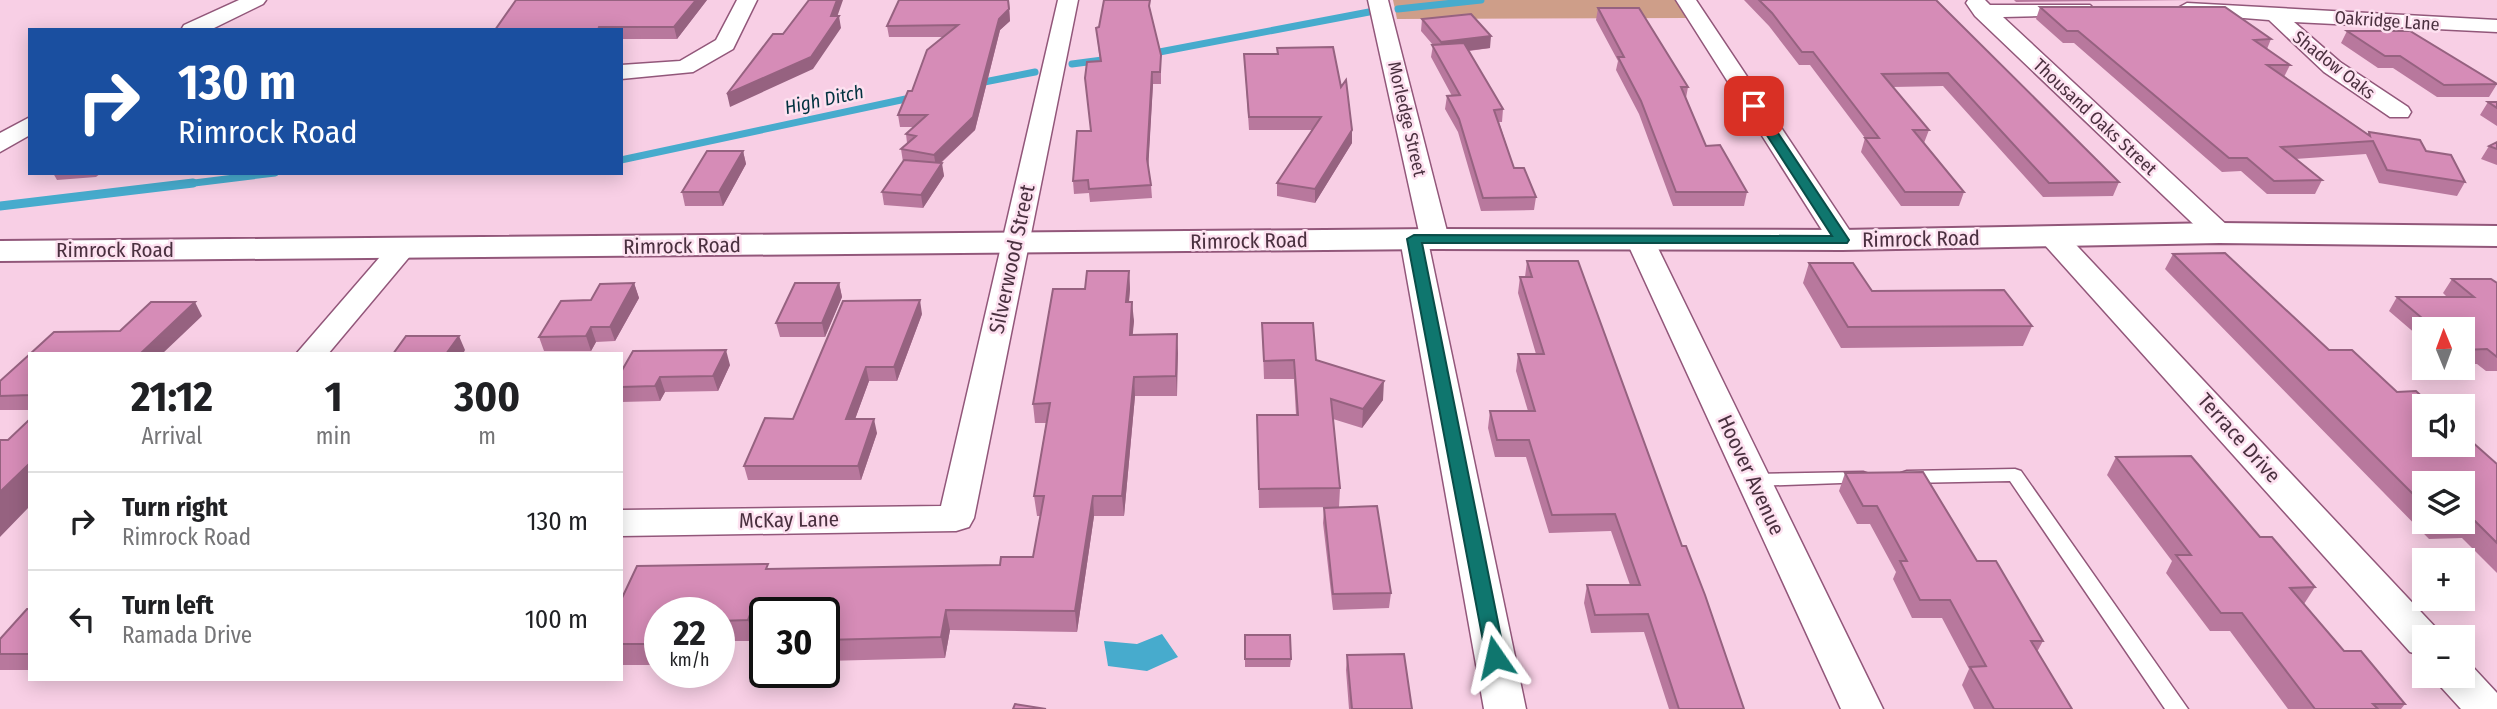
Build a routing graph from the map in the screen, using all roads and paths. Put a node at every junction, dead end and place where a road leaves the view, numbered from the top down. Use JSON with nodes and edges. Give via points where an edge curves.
{"nodes":[{"id":1,"x":256,"y":0,"type":"edge"},
{"id":2,"x":747,"y":0,"type":"edge"},
{"id":3,"x":1068,"y":0,"type":"edge"},
{"id":4,"x":1378,"y":0,"type":"edge"},
{"id":5,"x":1686,"y":0,"type":"edge"},
{"id":6,"x":1978,"y":6,"type":"edge"},
{"id":7,"x":2168,"y":8,"type":"edge"},
{"id":8,"x":2102,"y":9,"type":"edge"},
{"id":9,"x":2273,"y":12,"type":"junction"},
{"id":10,"x":2497,"y":26,"type":"edge"},
{"id":11,"x":196,"y":28,"type":"edge"},
{"id":12,"x":623,"y":72,"type":"edge"},
{"id":13,"x":2399,"y":112,"type":"dead end"},
{"id":14,"x":0,"y":123,"type":"edge"},
{"id":15,"x":28,"y":123,"type":"edge"},
{"id":16,"x":28,"y":124,"type":"edge"},
{"id":17,"x":0,"y":144,"type":"edge"},
{"id":18,"x":2219,"y":233,"type":"junction"},
{"id":19,"x":2053,"y":236,"type":"junction"},
{"id":20,"x":1425,"y":239,"type":"junction"},
{"id":21,"x":2492,"y":239,"type":"edge"},
{"id":22,"x":1640,"y":240,"type":"junction"},
{"id":23,"x":1842,"y":240,"type":"junction"},
{"id":24,"x":1015,"y":243,"type":"junction"},
{"id":25,"x":402,"y":248,"type":"junction"},
{"id":26,"x":0,"y":251,"type":"edge"},
{"id":27,"x":313,"y":352,"type":"edge"},
{"id":28,"x":1754,"y":480,"type":"junction"},
{"id":29,"x":956,"y":518,"type":"joint"},
{"id":30,"x":623,"y":523,"type":"edge"},
{"id":31,"x":2412,"y":628,"type":"edge"},
{"id":32,"x":2467,"y":688,"type":"edge"},
{"id":33,"x":1505,"y":709,"type":"edge"},
{"id":34,"x":1862,"y":709,"type":"edge"},
{"id":35,"x":2177,"y":709,"type":"edge"},
{"id":36,"x":2486,"y":709,"type":"edge"}],
"edges":[{"from":1,"to":11,"type":"street"},
{"from":2,"to":12,"type":"street","via":[[725,44],[685,67]]},
{"from":3,"to":24,"type":"street","name":"Silverwood Street"},
{"from":4,"to":20,"type":"street","name":"Morledge Street"},
{"from":5,"to":23,"type":"street"},
{"from":6,"to":8,"type":"street"},
{"from":6,"to":18,"type":"street","name":"Thousand Oaks Street"},
{"from":7,"to":9,"type":"street","name":"Oakridge Lane"},
{"from":9,"to":10,"type":"street","name":"Oakridge Lane","via":[[2407,25]]},
{"from":9,"to":13,"type":"street","name":"Shadow Oaks","via":[[2302,44],[2358,89]]},
{"from":14,"to":15,"type":"street"},
{"from":16,"to":17,"type":"street"},
{"from":18,"to":19,"type":"main road","name":"Rimrock Road"},
{"from":18,"to":21,"type":"main road","name":"Rimrock Road"},
{"from":19,"to":23,"type":"main road","name":"Rimrock Road"},
{"from":19,"to":31,"type":"street","name":"Terrace Drive"},
{"from":20,"to":22,"type":"main road","name":"Rimrock Road"},
{"from":20,"to":24,"type":"main road","name":"Rimrock Road"},
{"from":20,"to":33,"type":"street","name":"Morledge Street"},
{"from":22,"to":23,"type":"main road","name":"Rimrock Road"},
{"from":22,"to":28,"type":"street","name":"Hoover Avenue"},
{"from":24,"to":25,"type":"main road","name":"Rimrock Road"},
{"from":24,"to":29,"type":"street","name":"Silverwood Street"},
{"from":25,"to":26,"type":"main road","name":"Rimrock Road"},
{"from":25,"to":27,"type":"street"},
{"from":28,"to":34,"type":"street","name":"Hoover Avenue"},
{"from":28,"to":35,"type":"lane","via":[[2015,475]]},
{"from":29,"to":30,"type":"street","name":"McKay Lane"},
{"from":32,"to":36,"type":"street"}]}
